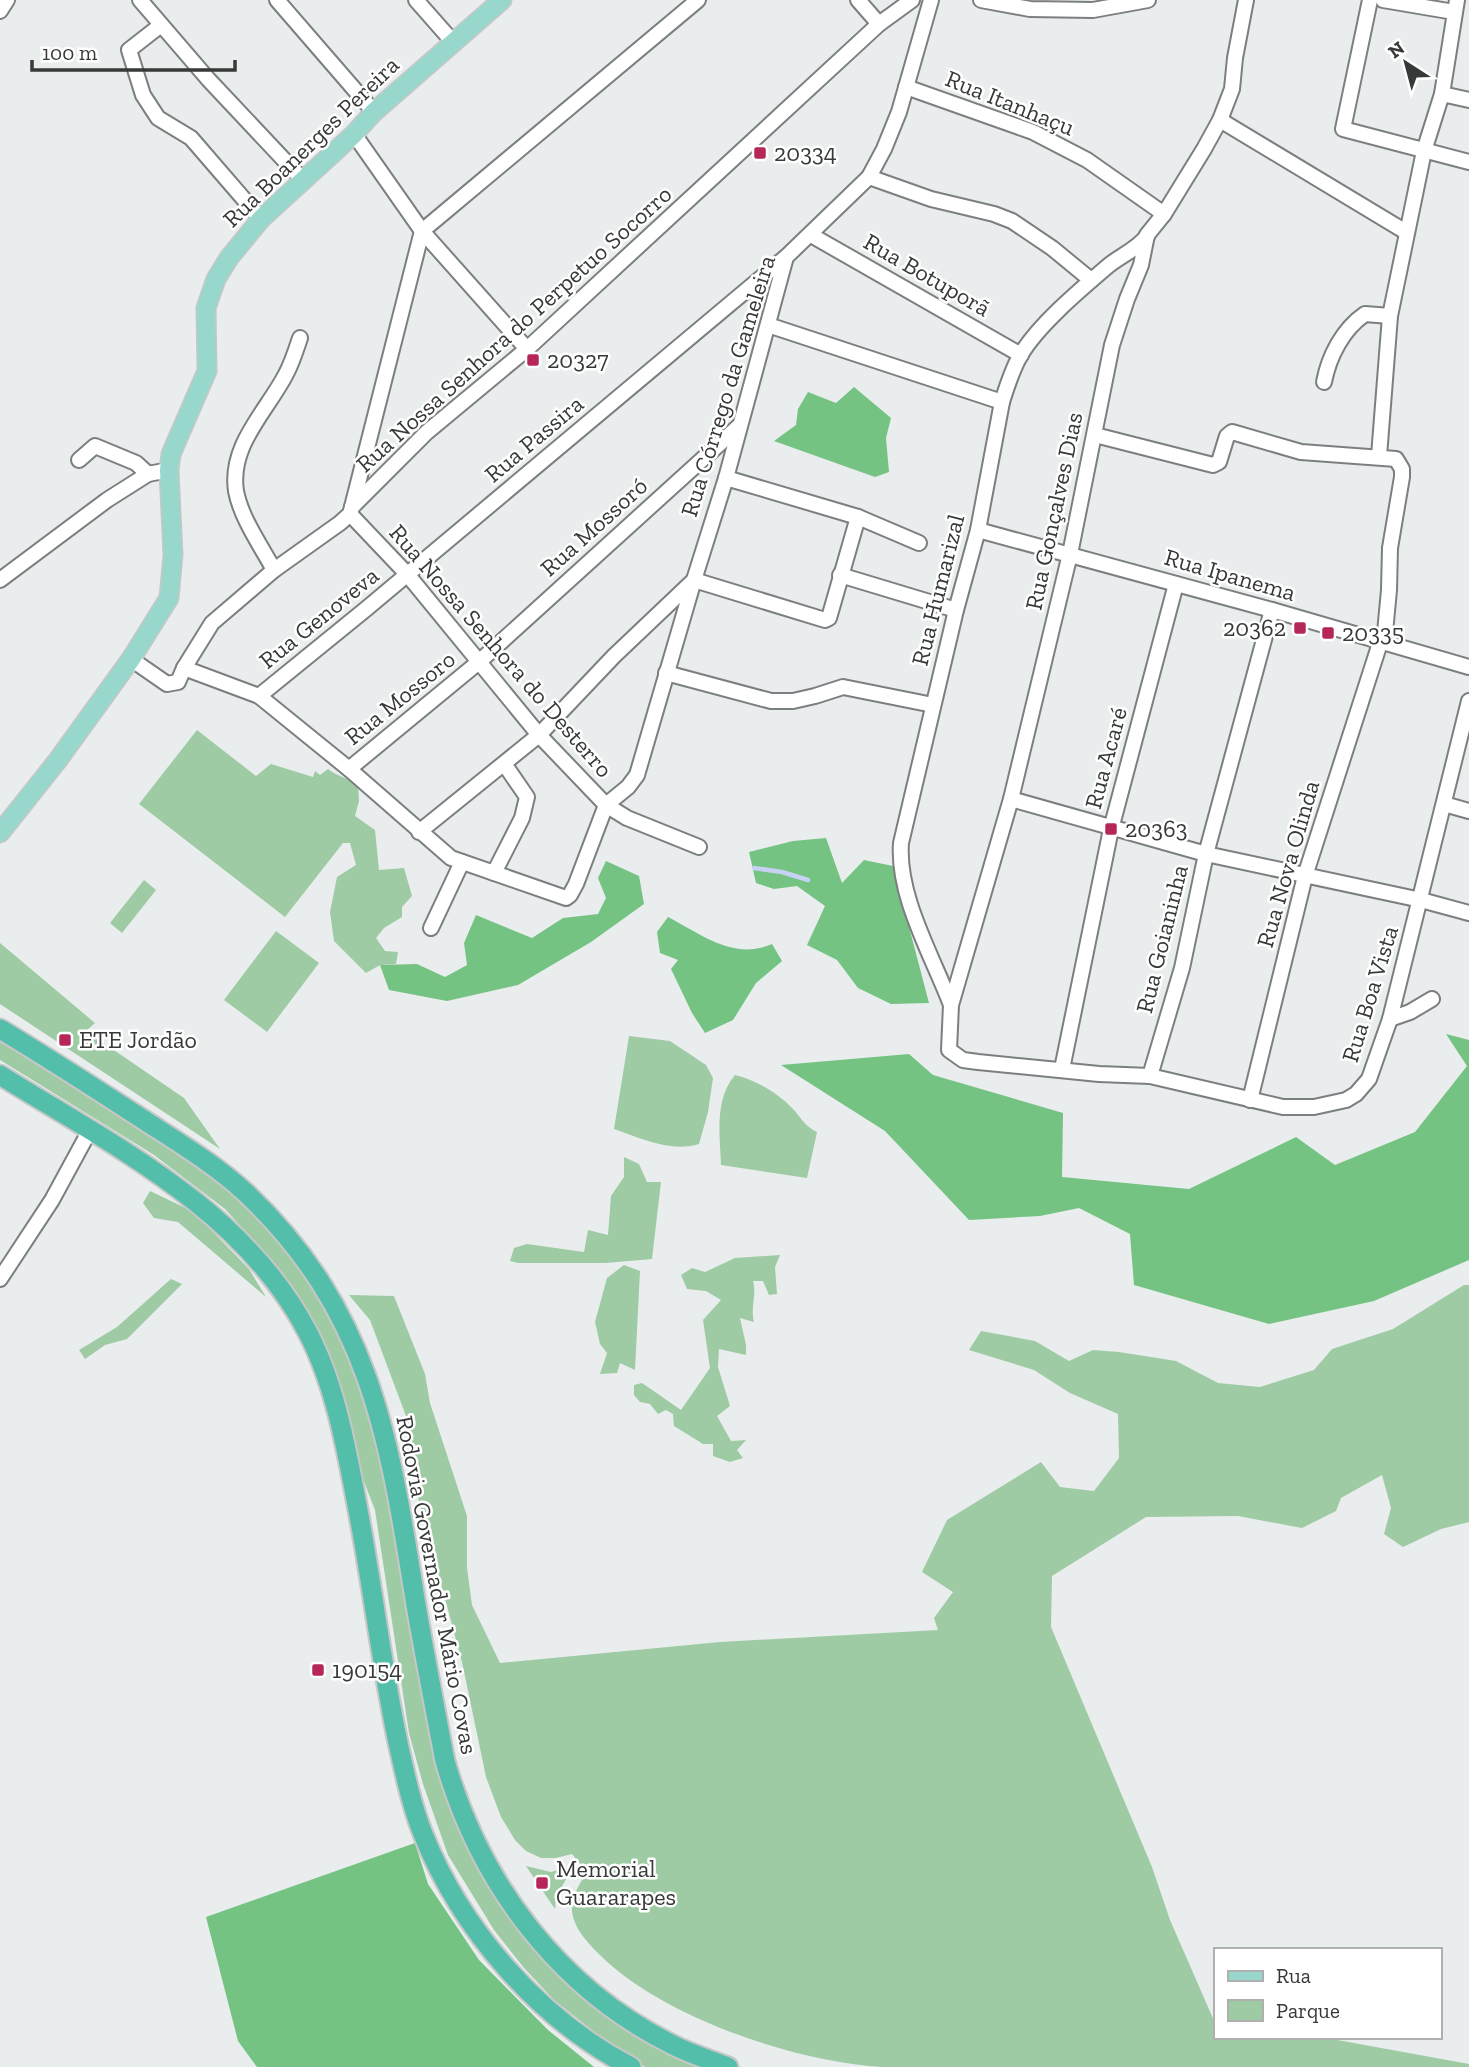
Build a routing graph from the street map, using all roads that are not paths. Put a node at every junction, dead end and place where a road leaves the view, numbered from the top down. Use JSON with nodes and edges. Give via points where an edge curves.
{"nodes":[{"id":1,"x":140,"y":0,"type":"edge"},
{"id":2,"x":277,"y":0,"type":"edge"},
{"id":3,"x":416,"y":0,"type":"edge"},
{"id":4,"x":502,"y":0,"type":"edge"},
{"id":5,"x":698,"y":0,"type":"edge"},
{"id":6,"x":858,"y":0,"type":"edge"},
{"id":7,"x":912,"y":0,"type":"edge"},
{"id":8,"x":931,"y":0,"type":"edge"},
{"id":9,"x":981,"y":0,"type":"edge"},
{"id":10,"x":1148,"y":0,"type":"edge"},
{"id":11,"x":1246,"y":0,"type":"edge"},
{"id":12,"x":1370,"y":0,"type":"edge"},
{"id":13,"x":1383,"y":0,"type":"edge"},
{"id":14,"x":1455,"y":6,"type":"edge"},
{"id":15,"x":879,"y":24,"type":"junction"},
{"id":16,"x":161,"y":25,"type":"junction"},
{"id":17,"x":453,"y":42,"type":"junction"},
{"id":18,"x":906,"y":87,"type":"junction"},
{"id":19,"x":1442,"y":93,"type":"junction"},
{"id":20,"x":1469,"y":100,"type":"edge"},
{"id":21,"x":374,"y":111,"type":"junction"},
{"id":22,"x":1220,"y":120,"type":"junction"},
{"id":23,"x":354,"y":134,"type":"junction"},
{"id":24,"x":1424,"y":151,"type":"junction"},
{"id":25,"x":1469,"y":162,"type":"edge"},
{"id":26,"x":869,"y":177,"type":"junction"},
{"id":27,"x":302,"y":179,"type":"junction"},
{"id":28,"x":1164,"y":214,"type":"junction"},
{"id":29,"x":261,"y":219,"type":"junction"},
{"id":30,"x":422,"y":231,"type":"junction"},
{"id":31,"x":1406,"y":232,"type":"junction"},
{"id":32,"x":811,"y":235,"type":"junction"},
{"id":33,"x":1147,"y":235,"type":"junction"},
{"id":34,"x":786,"y":257,"type":"junction"},
{"id":35,"x":1091,"y":280,"type":"junction"},
{"id":36,"x":1390,"y":316,"type":"junction"},
{"id":37,"x":768,"y":325,"type":"junction"},
{"id":38,"x":300,"y":338,"type":"dead end"},
{"id":39,"x":527,"y":349,"type":"junction"},
{"id":40,"x":1021,"y":355,"type":"junction"},
{"id":41,"x":1324,"y":382,"type":"dead end"},
{"id":42,"x":1002,"y":402,"type":"junction"},
{"id":43,"x":739,"y":426,"type":"junction"},
{"id":44,"x":1095,"y":435,"type":"junction"},
{"id":45,"x":1379,"y":456,"type":"junction"},
{"id":46,"x":79,"y":460,"type":"dead end"},
{"id":47,"x":169,"y":470,"type":"junction"},
{"id":48,"x":148,"y":474,"type":"junction"},
{"id":49,"x":726,"y":478,"type":"junction"},
{"id":50,"x":351,"y":510,"type":"junction"},
{"id":51,"x":858,"y":517,"type":"junction"},
{"id":52,"x":978,"y":530,"type":"junction"},
{"id":53,"x":919,"y":543,"type":"dead end"},
{"id":54,"x":1070,"y":554,"type":"junction"},
{"id":55,"x":274,"y":570,"type":"junction"},
{"id":56,"x":407,"y":574,"type":"junction"},
{"id":57,"x":840,"y":575,"type":"junction"},
{"id":58,"x":0,"y":580,"type":"edge"},
{"id":59,"x":694,"y":580,"type":"junction"},
{"id":60,"x":1176,"y":584,"type":"junction"},
{"id":61,"x":956,"y":610,"type":"junction"},
{"id":62,"x":1272,"y":610,"type":"junction"},
{"id":63,"x":1382,"y":643,"type":"junction"},
{"id":64,"x":131,"y":659,"type":"junction"},
{"id":65,"x":480,"y":662,"type":"junction"},
{"id":66,"x":1469,"y":667,"type":"edge"},
{"id":67,"x":184,"y":668,"type":"junction"},
{"id":68,"x":666,"y":673,"type":"junction"},
{"id":69,"x":258,"y":696,"type":"junction"},
{"id":70,"x":933,"y":705,"type":"junction"},
{"id":71,"x":1469,"y":706,"type":"edge"},
{"id":72,"x":539,"y":735,"type":"junction"},
{"id":73,"x":505,"y":765,"type":"junction"},
{"id":74,"x":349,"y":769,"type":"junction"},
{"id":75,"x":1011,"y":799,"type":"junction"},
{"id":76,"x":1444,"y":804,"type":"junction"},
{"id":77,"x":606,"y":805,"type":"junction"},
{"id":78,"x":1469,"y":811,"type":"edge"},
{"id":79,"x":1111,"y":829,"type":"junction"},
{"id":80,"x":419,"y":832,"type":"junction"},
{"id":81,"x":0,"y":833,"type":"edge"},
{"id":82,"x":699,"y":847,"type":"dead end"},
{"id":83,"x":1206,"y":854,"type":"junction"},
{"id":84,"x":462,"y":862,"type":"junction"},
{"id":85,"x":494,"y":873,"type":"junction"},
{"id":86,"x":1305,"y":876,"type":"junction"},
{"id":87,"x":1421,"y":900,"type":"junction"},
{"id":88,"x":1469,"y":913,"type":"edge"},
{"id":89,"x":431,"y":928,"type":"dead end"},
{"id":90,"x":1432,"y":999,"type":"dead end"},
{"id":91,"x":951,"y":1005,"type":"junction"},
{"id":92,"x":1390,"y":1019,"type":"junction"},
{"id":93,"x":0,"y":1029,"type":"edge"},
{"id":94,"x":949,"y":1050,"type":"joint"},
{"id":95,"x":1062,"y":1069,"type":"junction"},
{"id":96,"x":0,"y":1075,"type":"edge"},
{"id":97,"x":1150,"y":1076,"type":"junction"},
{"id":98,"x":1250,"y":1100,"type":"junction"},
{"id":99,"x":90,"y":1130,"type":"junction"},
{"id":100,"x":0,"y":1279,"type":"edge"},
{"id":101,"x":631,"y":2067,"type":"edge"},
{"id":102,"x":728,"y":2067,"type":"edge"}],
"edges":[{"from":1,"to":16,"type":"street"},
{"from":2,"to":21,"type":"street"},
{"from":3,"to":17,"type":"street"},
{"from":4,"to":17,"type":"main road","name":"Rua Boanerges Pereira"},
{"from":5,"to":30,"type":"street"},
{"from":6,"to":15,"type":"street"},
{"from":7,"to":15,"type":"street","name":"Rua Nossa Senhora do Perpetuo Socorro"},
{"from":8,"to":18,"type":"street","name":"Rua Córrego da Gameleira"},
{"from":9,"to":10,"type":"street","via":[[1030,9],[1093,10]]},
{"from":11,"to":22,"type":"street","name":"Rua Gonçalves Dias","via":[[1232,89]]},
{"from":12,"to":24,"type":"street","via":[[1343,129]]},
{"from":13,"to":14,"type":"street"},
{"from":14,"to":19,"type":"street"},
{"from":15,"to":39,"type":"street","name":"Rua Nossa Senhora do Perpetuo Socorro"},
{"from":16,"to":27,"type":"street"},
{"from":16,"to":29,"type":"street","via":[[129,50],[143,95],[158,118],[191,138]]},
{"from":17,"to":21,"type":"main road","name":"Rua Boanerges Pereira"},
{"from":18,"to":26,"type":"street","name":"Rua Córrego da Gameleira","via":[[890,137]]},
{"from":18,"to":28,"type":"street","name":"Rua Itanhaçu","via":[[1033,132],[1087,160]]},
{"from":19,"to":20,"type":"street"},
{"from":19,"to":24,"type":"street"},
{"from":21,"to":23,"type":"main road","name":"Rua Boanerges Pereira"},
{"from":22,"to":28,"type":"street","name":"Rua Gonçalves Dias"},
{"from":22,"to":31,"type":"street"},
{"from":23,"to":27,"type":"main road","name":"Rua Boanerges Pereira"},
{"from":23,"to":30,"type":"street"},
{"from":24,"to":25,"type":"street"},
{"from":24,"to":31,"type":"street"},
{"from":26,"to":32,"type":"street","name":"Rua Córrego da Gameleira"},
{"from":26,"to":35,"type":"street","via":[[1012,221]]},
{"from":27,"to":29,"type":"main road","name":"Rua Boanerges Pereira"},
{"from":28,"to":33,"type":"street","name":"Rua Gonçalves Dias"},
{"from":29,"to":47,"type":"main road","name":"Rua Boanerges Pereira","via":[[229,258],[212,288],[206,308],[207,371],[171,454]]},
{"from":30,"to":39,"type":"street"},
{"from":30,"to":50,"type":"street"},
{"from":31,"to":36,"type":"street"},
{"from":32,"to":34,"type":"street","name":"Rua Córrego da Gameleira"},
{"from":32,"to":40,"type":"street","name":"Rua Botuporã"},
{"from":33,"to":35,"type":"street","name":"Rua Humarizal"},
{"from":33,"to":44,"type":"street","name":"Rua Gonçalves Dias","via":[[1112,345]]},
{"from":34,"to":37,"type":"street","name":"Rua Córrego da Gameleira"},
{"from":34,"to":56,"type":"street","name":"Rua Passira"},
{"from":35,"to":40,"type":"street","name":"Rua Humarizal"},
{"from":36,"to":41,"type":"street","via":[[1365,314],[1354,321],[1327,365]]},
{"from":36,"to":45,"type":"street"},
{"from":37,"to":42,"type":"street"},
{"from":37,"to":43,"type":"street","name":"Rua Córrego da Gameleira"},
{"from":38,"to":55,"type":"street","via":[[286,375],[257,417],[237,465],[236,493]]},
{"from":39,"to":50,"type":"street","name":"Rua Nossa Senhora do Perpetuo Socorro","via":[[427,432]]},
{"from":40,"to":42,"type":"street","name":"Rua Humarizal"},
{"from":42,"to":52,"type":"street","name":"Rua Humarizal"},
{"from":43,"to":49,"type":"street","name":"Rua Córrego da Gameleira"},
{"from":43,"to":65,"type":"street","name":"Rua Mossoró"},
{"from":44,"to":45,"type":"street","via":[[1213,465],[1219,462],[1232,432],[1301,452]]},
{"from":44,"to":54,"type":"street","name":"Rua Gonçalves Dias"},
{"from":45,"to":63,"type":"street","name":"Rua Nova Olinda","via":[[1396,459],[1402,477]]},
{"from":46,"to":48,"type":"street","via":[[95,446],[136,463]]},
{"from":47,"to":48,"type":"street"},
{"from":47,"to":64,"type":"main road","name":"Rua Boanerges Pereira","via":[[171,593]]},
{"from":48,"to":58,"type":"street"},
{"from":49,"to":51,"type":"street"},
{"from":49,"to":59,"type":"street","name":"Rua Córrego da Gameleira"},
{"from":50,"to":55,"type":"street","name":"Rua Nossa Senhora do Perpetuo Socorro"},
{"from":50,"to":56,"type":"street","name":"Rua Nossa Senhora do Desterro"},
{"from":51,"to":53,"type":"street"},
{"from":51,"to":57,"type":"street"},
{"from":52,"to":54,"type":"street","name":"Rua Ipanema"},
{"from":52,"to":61,"type":"street","name":"Rua Humarizal"},
{"from":54,"to":60,"type":"street","name":"Rua Ipanema"},
{"from":54,"to":75,"type":"street","name":"Rua Gonçalves Dias"},
{"from":55,"to":67,"type":"street","name":"Rua Nossa Senhora do Perpetuo Socorro","via":[[212,623]]},
{"from":56,"to":65,"type":"street","name":"Rua Nossa Senhora do Desterro"},
{"from":56,"to":69,"type":"street","name":"Rua Genoveva"},
{"from":57,"to":59,"type":"street","via":[[829,618],[821,621]]},
{"from":57,"to":61,"type":"street"},
{"from":59,"to":68,"type":"street","name":"Rua Córrego da Gameleira"},
{"from":59,"to":72,"type":"street"},
{"from":60,"to":62,"type":"street","name":"Rua Ipanema"},
{"from":60,"to":79,"type":"street","name":"Rua Acaré"},
{"from":61,"to":70,"type":"street","name":"Rua Humarizal"},
{"from":62,"to":63,"type":"street","name":"Rua Ipanema"},
{"from":62,"to":83,"type":"street","name":"Rua Goianinha"},
{"from":63,"to":66,"type":"street","name":"Rua Ipanema"},
{"from":63,"to":86,"type":"street","name":"Rua Nova Olinda"},
{"from":64,"to":67,"type":"street","via":[[167,684],[178,682]]},
{"from":64,"to":81,"type":"main road","name":"Rua Boanerges Pereira"},
{"from":65,"to":72,"type":"street","name":"Rua Nossa Senhora do Desterro"},
{"from":65,"to":74,"type":"street","name":"Rua Mossoro"},
{"from":67,"to":69,"type":"street","name":"Rua Mossoro"},
{"from":68,"to":70,"type":"street","via":[[771,701],[843,687]]},
{"from":68,"to":77,"type":"street","name":"Rua Córrego da Gameleira","via":[[638,775]]},
{"from":69,"to":74,"type":"street","name":"Rua Mossoro"},
{"from":70,"to":91,"type":"street","name":"Rua Humarizal","via":[[900,857],[911,908]]},
{"from":71,"to":76,"type":"street","name":"Rua Boa Vista"},
{"from":72,"to":73,"type":"street"},
{"from":72,"to":77,"type":"street","name":"Rua Nossa Senhora do Desterro"},
{"from":73,"to":80,"type":"street"},
{"from":73,"to":85,"type":"street","via":[[527,797],[522,818]]},
{"from":74,"to":80,"type":"street","name":"Rua Mossoro"},
{"from":75,"to":79,"type":"street"},
{"from":75,"to":91,"type":"street","name":"Rua Gonçalves Dias"},
{"from":76,"to":78,"type":"street"},
{"from":76,"to":87,"type":"street","name":"Rua Boa Vista"},
{"from":77,"to":82,"type":"street","name":"Rua Nossa Senhora do Desterro"},
{"from":77,"to":85,"type":"street","via":[[569,897]]},
{"from":79,"to":83,"type":"street"},
{"from":79,"to":95,"type":"street","name":"Rua Acaré"},
{"from":80,"to":84,"type":"street"},
{"from":83,"to":86,"type":"street"},
{"from":83,"to":97,"type":"street","name":"Rua Goianinha","via":[[1182,968]]},
{"from":84,"to":85,"type":"street"},
{"from":84,"to":89,"type":"street"},
{"from":86,"to":87,"type":"street"},
{"from":86,"to":98,"type":"street","name":"Rua Nova Olinda"},
{"from":87,"to":88,"type":"street"},
{"from":87,"to":92,"type":"street","name":"Rua Boa Vista"},
{"from":90,"to":92,"type":"street"},
{"from":91,"to":94,"type":"street","name":"Rua Gonçalves Dias"},
{"from":92,"to":98,"type":"street","name":"Rua Boa Vista","via":[[1369,1079],[1346,1100],[1283,1107]]},
{"from":93,"to":102,"type":"highway","name":"Rodovia Governador Mário Covas","via":[[192,1152],[245,1192],[313,1271],[349,1332],[379,1412],[407,1540],[445,1761],[485,1863],[528,1927],[574,1978],[641,2027]]},
{"from":94,"to":95,"type":"street","name":"Rua Boa Vista","via":[[966,1060]]},
{"from":95,"to":97,"type":"street","name":"Rua Boa Vista"},
{"from":96,"to":99,"type":"highway"},
{"from":97,"to":98,"type":"street","name":"Rua Boa Vista"},
{"from":99,"to":100,"type":"street","via":[[52,1200]]},
{"from":99,"to":101,"type":"highway","via":[[155,1171],[234,1236],[270,1276],[308,1332],[341,1433],[389,1700],[422,1833],[472,1923],[530,1992],[593,2044]]}]}
